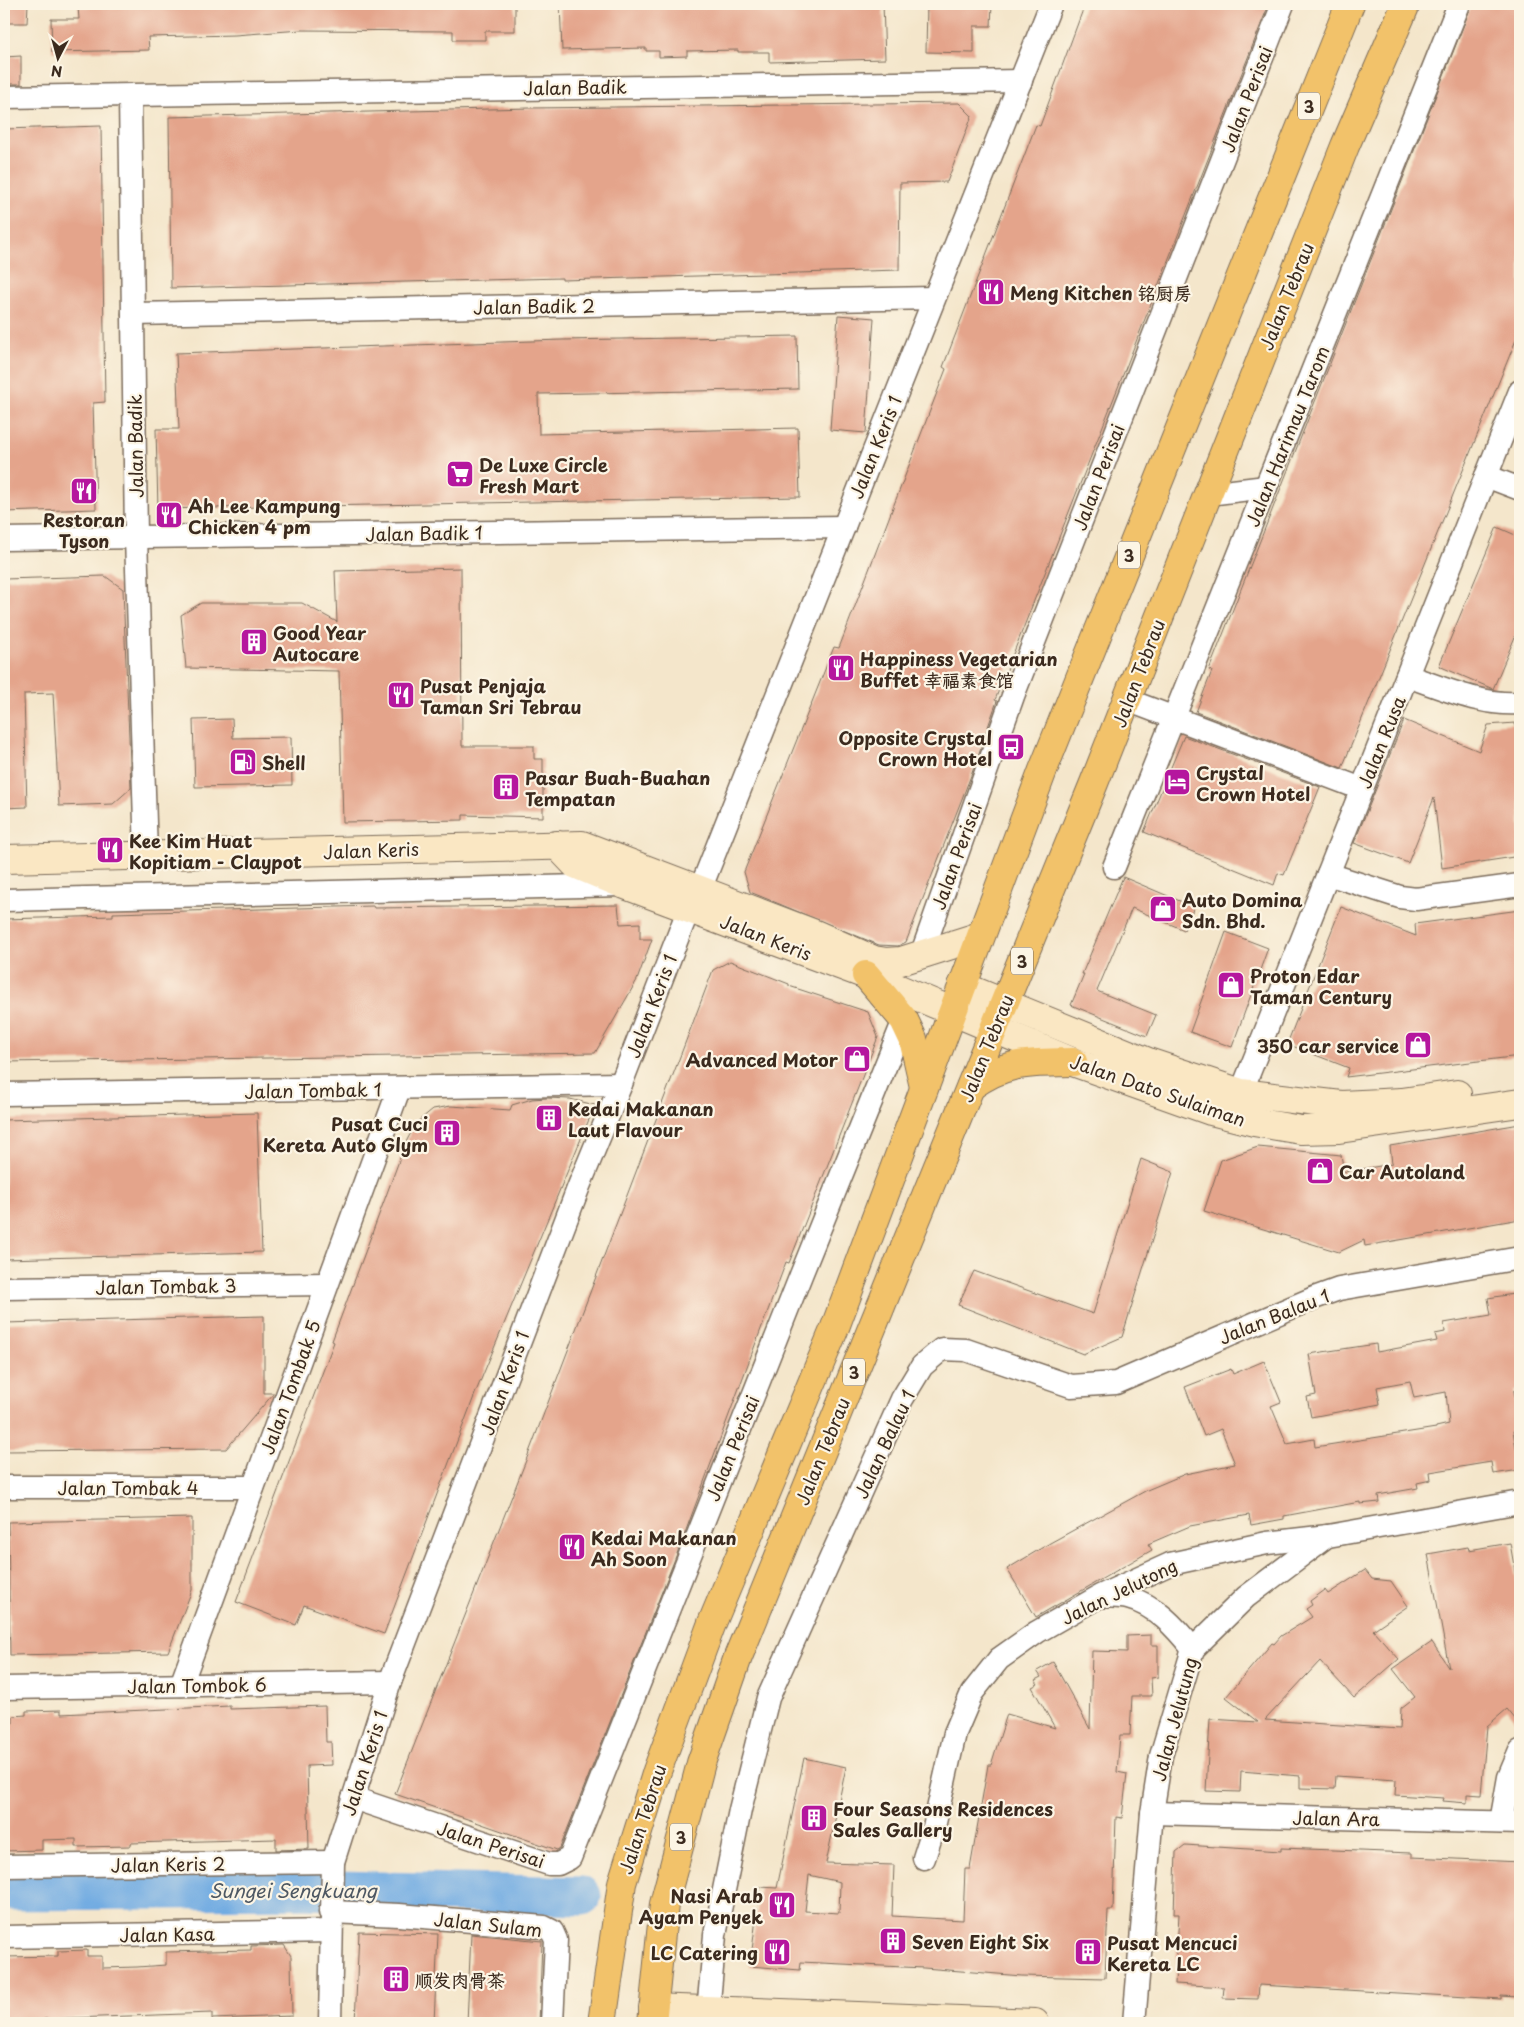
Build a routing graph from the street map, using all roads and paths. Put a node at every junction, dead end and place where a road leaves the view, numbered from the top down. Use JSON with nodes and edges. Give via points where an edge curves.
{"nodes":[{"id":1,"x":1051,"y":4,"type":"edge"},
{"id":2,"x":1283,"y":4,"type":"edge"},
{"id":3,"x":1350,"y":4,"type":"edge"},
{"id":4,"x":1392,"y":4,"type":"edge"},
{"id":5,"x":1406,"y":4,"type":"edge"},
{"id":6,"x":1459,"y":4,"type":"edge"},
{"id":7,"x":1021,"y":81,"type":"junction"},
{"id":8,"x":4,"y":96,"type":"edge"},
{"id":9,"x":130,"y":96,"type":"junction"},
{"id":10,"x":1345,"y":146,"type":"junction"},
{"id":11,"x":934,"y":298,"type":"junction"},
{"id":12,"x":133,"y":314,"type":"junction"},
{"id":13,"x":1520,"y":391,"type":"edge"},
{"id":14,"x":1486,"y":476,"type":"junction"},
{"id":15,"x":1266,"y":488,"type":"junction"},
{"id":16,"x":1520,"y":489,"type":"edge"},
{"id":17,"x":1208,"y":494,"type":"junction"},
{"id":18,"x":844,"y":527,"type":"junction"},
{"id":19,"x":136,"y":537,"type":"junction"},
{"id":20,"x":4,"y":539,"type":"edge"},
{"id":21,"x":1407,"y":676,"type":"junction"},
{"id":22,"x":1127,"y":700,"type":"junction"},
{"id":23,"x":1520,"y":703,"type":"edge"},
{"id":24,"x":1175,"y":718,"type":"junction"},
{"id":25,"x":1362,"y":789,"type":"junction"},
{"id":26,"x":557,"y":845,"type":"junction"},
{"id":27,"x":146,"y":856,"type":"junction"},
{"id":28,"x":4,"y":859,"type":"edge"},
{"id":29,"x":1114,"y":868,"type":"dead end"},
{"id":30,"x":1328,"y":874,"type":"junction"},
{"id":31,"x":624,"y":885,"type":"junction"},
{"id":32,"x":1520,"y":885,"type":"edge"},
{"id":33,"x":694,"y":899,"type":"junction"},
{"id":34,"x":4,"y":900,"type":"edge"},
{"id":35,"x":980,"y":936,"type":"junction"},
{"id":36,"x":922,"y":953,"type":"junction"},
{"id":37,"x":866,"y":975,"type":"junction"},
{"id":38,"x":957,"y":998,"type":"junction"},
{"id":39,"x":1000,"y":1015,"type":"junction"},
{"id":40,"x":904,"y":1020,"type":"junction"},
{"id":41,"x":1073,"y":1062,"type":"junction"},
{"id":42,"x":622,"y":1084,"type":"junction"},
{"id":43,"x":1520,"y":1084,"type":"edge"},
{"id":44,"x":971,"y":1086,"type":"junction"},
{"id":45,"x":924,"y":1087,"type":"junction"},
{"id":46,"x":399,"y":1089,"type":"junction"},
{"id":47,"x":1241,"y":1093,"type":"junction"},
{"id":48,"x":4,"y":1094,"type":"edge"},
{"id":49,"x":1520,"y":1103,"type":"edge"},
{"id":50,"x":1520,"y":1258,"type":"edge"},
{"id":51,"x":327,"y":1284,"type":"junction"},
{"id":52,"x":4,"y":1288,"type":"edge"},
{"id":53,"x":4,"y":1487,"type":"edge"},
{"id":54,"x":253,"y":1487,"type":"junction"},
{"id":55,"x":1520,"y":1502,"type":"edge"},
{"id":56,"x":1328,"y":1536,"type":"junction"},
{"id":57,"x":1100,"y":1596,"type":"junction"},
{"id":58,"x":1193,"y":1649,"type":"junction"},
{"id":59,"x":390,"y":1682,"type":"junction"},
{"id":60,"x":181,"y":1685,"type":"junction"},
{"id":61,"x":4,"y":1688,"type":"edge"},
{"id":62,"x":1520,"y":1751,"type":"edge"},
{"id":63,"x":353,"y":1798,"type":"junction"},
{"id":64,"x":1152,"y":1813,"type":"junction"},
{"id":65,"x":1511,"y":1822,"type":"edge"},
{"id":66,"x":924,"y":1858,"type":"dead end"},
{"id":67,"x":4,"y":1866,"type":"edge"},
{"id":68,"x":332,"y":1869,"type":"junction"},
{"id":69,"x":330,"y":1916,"type":"junction"},
{"id":70,"x":4,"y":1937,"type":"edge"},
{"id":71,"x":653,"y":2016,"type":"edge"},
{"id":72,"x":707,"y":2017,"type":"edge"},
{"id":73,"x":914,"y":2020,"type":"edge"},
{"id":74,"x":330,"y":2023,"type":"edge"},
{"id":75,"x":552,"y":2023,"type":"edge"},
{"id":76,"x":602,"y":2023,"type":"edge"},
{"id":77,"x":1035,"y":2023,"type":"edge"},
{"id":78,"x":1134,"y":2023,"type":"edge"}],
"edges":[{"from":1,"to":7,"type":"street","name":"Jalan Keris 1"},
{"from":2,"to":36,"type":"street","name":"Jalan Perisai","via":[[1013,696]]},
{"from":3,"to":35,"type":"highway","name":"Jalan Tebrau","number":"3","via":[[1042,770]]},
{"from":4,"to":10,"type":"highway"},
{"from":5,"to":10,"type":"highway","name":"Jalan Tebrau","number":"3"},
{"from":6,"to":15,"type":"street","name":"Jalan Harimau Tarom"},
{"from":7,"to":9,"type":"street","name":"Jalan Badik"},
{"from":7,"to":11,"type":"street","name":"Jalan Keris 1"},
{"from":8,"to":9,"type":"street","name":"Jalan Badik"},
{"from":9,"to":12,"type":"street","name":"Jalan Badik"},
{"from":10,"to":17,"type":"highway","name":"Jalan Tebrau","number":"3"},
{"from":11,"to":12,"type":"street","name":"Jalan Badik 2"},
{"from":11,"to":18,"type":"street","name":"Jalan Keris 1"},
{"from":12,"to":19,"type":"street","name":"Jalan Badik"},
{"from":13,"to":14,"type":"street","name":"Jalan Rusa"},
{"from":14,"to":16,"type":"street"},
{"from":14,"to":21,"type":"street","name":"Jalan Rusa"},
{"from":15,"to":17,"type":"street"},
{"from":15,"to":24,"type":"street","name":"Jalan Harimau Tarom"},
{"from":17,"to":22,"type":"highway","name":"Jalan Tebrau","number":"3"},
{"from":18,"to":19,"type":"street","name":"Jalan Badik 1"},
{"from":18,"to":33,"type":"street","name":"Jalan Keris 1"},
{"from":19,"to":20,"type":"street","name":"Jalan Badik 1"},
{"from":19,"to":27,"type":"street","name":"Jalan Badik"},
{"from":21,"to":23,"type":"street","via":[[1476,699]]},
{"from":21,"to":25,"type":"street","name":"Jalan Rusa"},
{"from":22,"to":24,"type":"street"},
{"from":22,"to":39,"type":"highway","name":"Jalan Tebrau","number":"3"},
{"from":24,"to":25,"type":"street"},
{"from":24,"to":29,"type":"street","name":"Jalan Harimau Tarom"},
{"from":25,"to":30,"type":"street","name":"Jalan Rusa"},
{"from":26,"to":27,"type":"street","name":"Jalan Keris"},
{"from":26,"to":31,"type":"street","name":"Jalan Keris","via":[[575,864]]},
{"from":26,"to":33,"type":"street","name":"Jalan Keris","via":[[582,845]]},
{"from":27,"to":28,"type":"street","name":"Jalan Keris"},
{"from":30,"to":32,"type":"street","via":[[1400,898],[1416,899]]},
{"from":30,"to":47,"type":"street","name":"Jalan Rusa"},
{"from":31,"to":33,"type":"street","name":"Jalan Keris"},
{"from":31,"to":34,"type":"street"},
{"from":33,"to":36,"type":"street","name":"Jalan Keris","via":[[815,934],[874,960],[901,961]]},
{"from":33,"to":37,"type":"street","name":"Jalan Keris"},
{"from":33,"to":42,"type":"street","name":"Jalan Keris 1"},
{"from":35,"to":36,"type":"street","name":"Jalan Keris"},
{"from":35,"to":38,"type":"highway","name":"Jalan Tebrau","number":"3"},
{"from":37,"to":38,"type":"street","name":"Jalan Keris"},
{"from":37,"to":40,"type":"highway"},
{"from":38,"to":39,"type":"street","name":"Jalan Dato Sulaiman"},
{"from":38,"to":45,"type":"highway","name":"Jalan Tebrau","number":"3"},
{"from":39,"to":41,"type":"street","name":"Jalan Dato Sulaiman"},
{"from":39,"to":44,"type":"highway","name":"Jalan Tebrau","number":"3"},
{"from":39,"to":47,"type":"street","name":"Jalan Dato Sulaiman"},
{"from":40,"to":45,"type":"highway","via":[[913,1039]]},
{"from":40,"to":63,"type":"street","name":"Jalan Perisai","via":[[570,1858],[549,1864]]},
{"from":41,"to":44,"type":"highway","via":[[1009,1066],[990,1072]]},
{"from":41,"to":49,"type":"street","name":"Jalan Dato Sulaiman","via":[[1211,1111],[1302,1130],[1356,1128]]},
{"from":42,"to":46,"type":"street","name":"Jalan Tombak 1"},
{"from":42,"to":59,"type":"street","name":"Jalan Keris 1","via":[[565,1223]]},
{"from":43,"to":47,"type":"street","name":"Jalan Dato Sulaiman","via":[[1376,1104],[1341,1104]]},
{"from":44,"to":71,"type":"highway","name":"Jalan Tebrau","number":"3","via":[[738,1657],[704,1755],[664,1904]]},
{"from":45,"to":76,"type":"highway","name":"Jalan Tebrau","number":"3","via":[[834,1330],[712,1623],[658,1771],[622,1883]]},
{"from":46,"to":48,"type":"street","name":"Jalan Tombak 1"},
{"from":46,"to":51,"type":"street","name":"Jalan Tombak 5"},
{"from":50,"to":72,"type":"street","name":"Jalan Balau 1","via":[[1339,1289],[1116,1383],[1071,1386],[966,1350],[942,1348],[922,1366],[902,1398],[768,1698],[740,1810],[715,1934]]},
{"from":51,"to":52,"type":"street","name":"Jalan Tombak 3"},
{"from":51,"to":54,"type":"street","name":"Jalan Tombak 5"},
{"from":53,"to":54,"type":"street","name":"Jalan Tombak 4"},
{"from":54,"to":60,"type":"street","name":"Jalan Tombak 5"},
{"from":55,"to":56,"type":"street","name":"Jalan Jelutong"},
{"from":56,"to":57,"type":"street","name":"Jalan Jelutong","via":[[1267,1543],[1170,1564]]},
{"from":56,"to":58,"type":"street","name":"Jalan Jelutung","via":[[1246,1597]]},
{"from":57,"to":58,"type":"street","via":[[1128,1598],[1150,1608],[1174,1625]]},
{"from":57,"to":66,"type":"street","name":"Jalan Jelutong","via":[[1036,1632],[999,1659],[972,1693],[955,1733]]},
{"from":58,"to":64,"type":"street","name":"Jalan Jelutung","via":[[1161,1756]]},
{"from":59,"to":60,"type":"street","name":"Jalan Tombok 6"},
{"from":59,"to":63,"type":"street","name":"Jalan Keris 1"},
{"from":60,"to":61,"type":"street","name":"Jalan Tombok 6"},
{"from":62,"to":65,"type":"street","via":[[1509,1778]]},
{"from":63,"to":68,"type":"street","name":"Jalan Keris 1"},
{"from":64,"to":65,"type":"street","name":"Jalan Ara"},
{"from":64,"to":78,"type":"street","name":"Jalan Jelutung"},
{"from":67,"to":68,"type":"street","name":"Jalan Keris 2"},
{"from":68,"to":69,"type":"street","name":"Jalan Keris 1"},
{"from":69,"to":70,"type":"street","name":"Jalan Kasa"},
{"from":69,"to":74,"type":"street","name":"Jalan Keris 1"},
{"from":69,"to":75,"type":"street","name":"Jalan Sulam","via":[[399,1915],[544,1927],[552,1931],[556,1940]]},
{"from":71,"to":72,"type":"street"},
{"from":72,"to":73,"type":"street"},
{"from":73,"to":77,"type":"street"}]}
